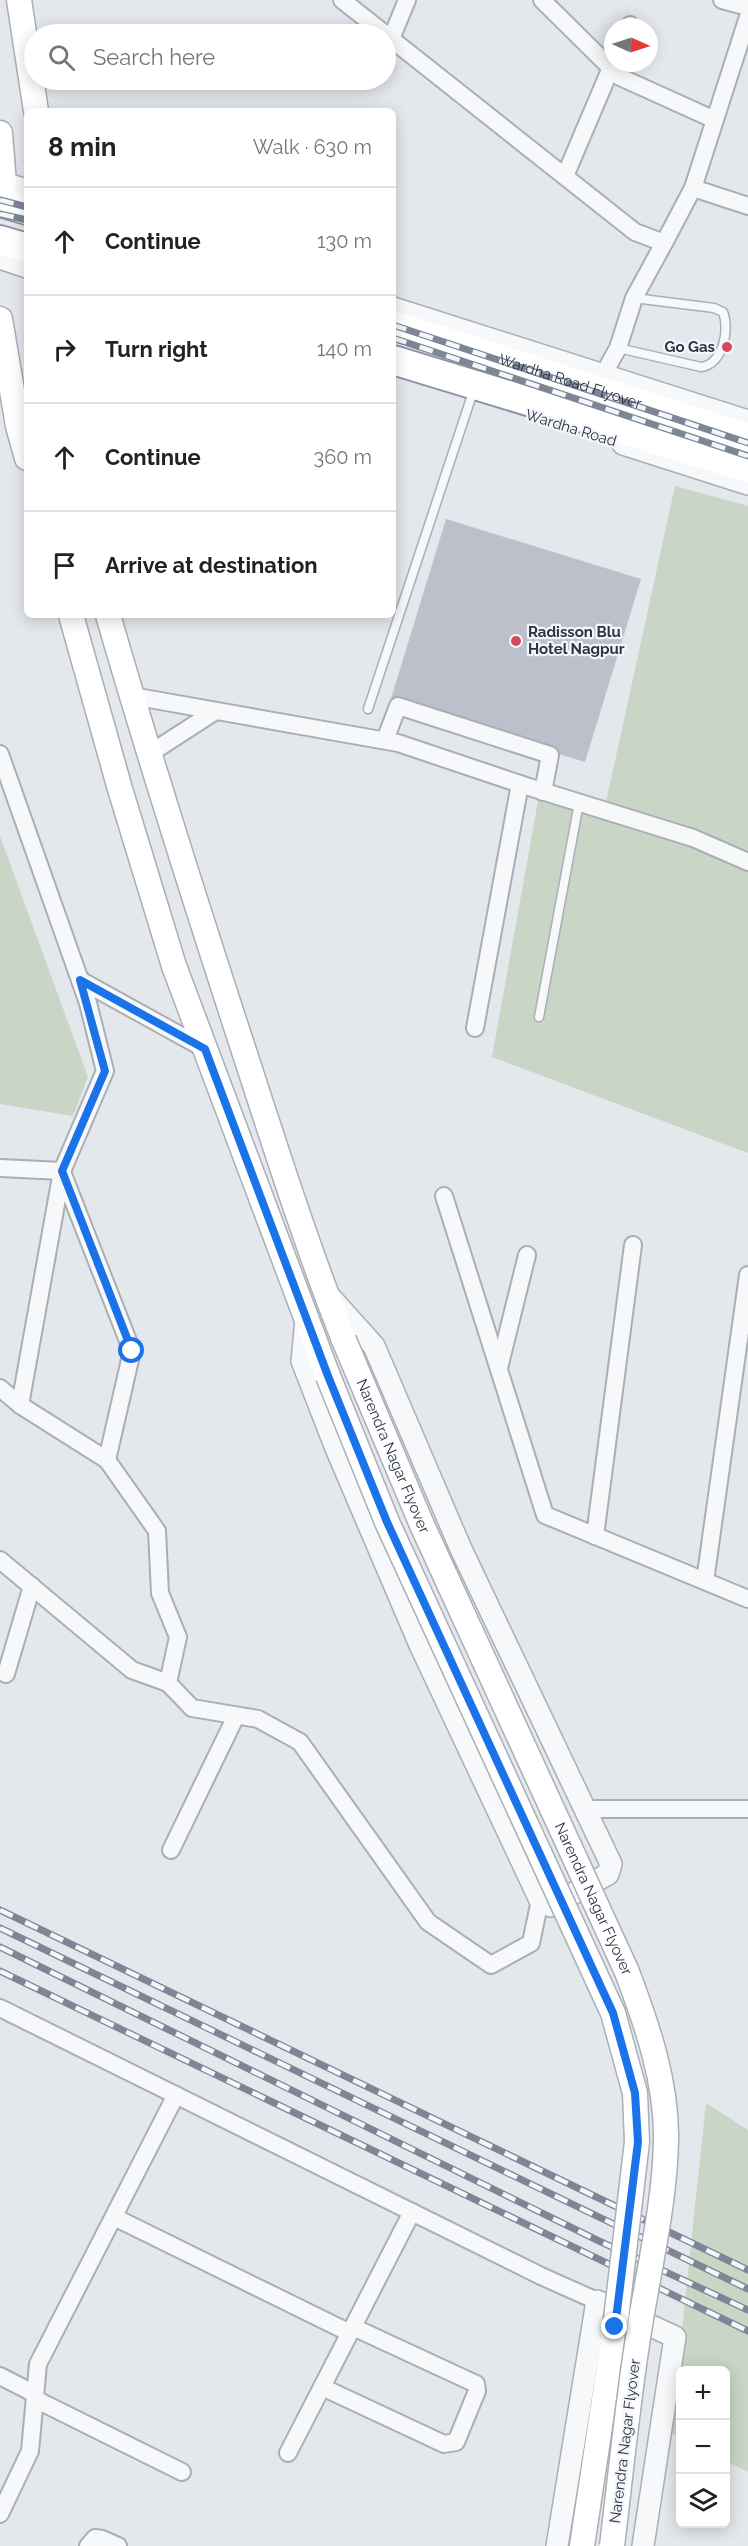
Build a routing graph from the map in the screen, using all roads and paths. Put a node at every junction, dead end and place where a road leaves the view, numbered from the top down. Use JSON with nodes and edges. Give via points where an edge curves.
{"nodes":[{"id":1,"x":19,"y":0,"type":"edge"},
{"id":2,"x":342,"y":0,"type":"edge"},
{"id":3,"x":407,"y":0,"type":"edge"},
{"id":4,"x":542,"y":0,"type":"edge"},
{"id":5,"x":722,"y":0,"type":"edge"},
{"id":6,"x":748,"y":7,"type":"edge"},
{"id":7,"x":748,"y":18,"type":"edge"},
{"id":8,"x":372,"y":24,"type":"edge"},
{"id":9,"x":396,"y":27,"type":"edge"},
{"id":10,"x":24,"y":33,"type":"edge"},
{"id":11,"x":396,"y":43,"type":"edge"},
{"id":12,"x":604,"y":58,"type":"edge"},
{"id":13,"x":609,"y":72,"type":"edge"},
{"id":14,"x":616,"y":72,"type":"edge"},
{"id":15,"x":33,"y":90,"type":"edge"},
{"id":16,"x":36,"y":108,"type":"edge"},
{"id":17,"x":715,"y":120,"type":"junction"},
{"id":18,"x":0,"y":133,"type":"edge"},
{"id":19,"x":565,"y":176,"type":"junction"},
{"id":20,"x":693,"y":188,"type":"junction"},
{"id":21,"x":24,"y":190,"type":"edge"},
{"id":22,"x":1,"y":192,"type":"edge"},
{"id":23,"x":748,"y":206,"type":"edge"},
{"id":24,"x":24,"y":208,"type":"edge"},
{"id":25,"x":0,"y":240,"type":"edge"},
{"id":26,"x":664,"y":243,"type":"junction"},
{"id":27,"x":24,"y":247,"type":"edge"},
{"id":28,"x":0,"y":258,"type":"edge"},
{"id":29,"x":24,"y":266,"type":"edge"},
{"id":30,"x":634,"y":298,"type":"junction"},
{"id":31,"x":396,"y":309,"type":"edge"},
{"id":32,"x":0,"y":319,"type":"edge"},
{"id":33,"x":396,"y":326,"type":"edge"},
{"id":34,"x":618,"y":348,"type":"junction"},
{"id":35,"x":396,"y":361,"type":"edge"},
{"id":36,"x":603,"y":375,"type":"junction"},
{"id":37,"x":396,"y":376,"type":"edge"},
{"id":38,"x":471,"y":398,"type":"junction"},
{"id":39,"x":748,"y":421,"type":"edge"},
{"id":40,"x":748,"y":438,"type":"edge"},
{"id":41,"x":24,"y":447,"type":"edge"},
{"id":42,"x":748,"y":468,"type":"edge"},
{"id":43,"x":748,"y":484,"type":"edge"},
{"id":44,"x":72,"y":618,"type":"edge"},
{"id":45,"x":109,"y":618,"type":"edge"},
{"id":46,"x":132,"y":696,"type":"junction"},
{"id":47,"x":368,"y":709,"type":"dead end"},
{"id":48,"x":214,"y":712,"type":"junction"},
{"id":49,"x":385,"y":740,"type":"junction"},
{"id":50,"x":0,"y":754,"type":"edge"},
{"id":51,"x":149,"y":754,"type":"junction"},
{"id":52,"x":520,"y":784,"type":"junction"},
{"id":53,"x":543,"y":792,"type":"junction"},
{"id":54,"x":579,"y":803,"type":"junction"},
{"id":55,"x":748,"y":862,"type":"edge"},
{"id":56,"x":80,"y":980,"type":"junction"},
{"id":57,"x":539,"y":1017,"type":"dead end"},
{"id":58,"x":475,"y":1028,"type":"dead end"},
{"id":59,"x":205,"y":1049,"type":"junction"},
{"id":60,"x":0,"y":1168,"type":"edge"},
{"id":61,"x":62,"y":1171,"type":"junction"},
{"id":62,"x":444,"y":1196,"type":"dead end"},
{"id":63,"x":633,"y":1245,"type":"dead end"},
{"id":64,"x":527,"y":1256,"type":"dead end"},
{"id":65,"x":748,"y":1275,"type":"edge"},
{"id":66,"x":325,"y":1292,"type":"junction"},
{"id":67,"x":306,"y":1319,"type":"junction"},
{"id":68,"x":498,"y":1369,"type":"junction"},
{"id":69,"x":0,"y":1388,"type":"edge"},
{"id":70,"x":20,"y":1405,"type":"junction"},
{"id":71,"x":107,"y":1460,"type":"junction"},
{"id":72,"x":595,"y":1536,"type":"junction"},
{"id":73,"x":0,"y":1560,"type":"edge"},
{"id":74,"x":705,"y":1581,"type":"junction"},
{"id":75,"x":32,"y":1586,"type":"junction"},
{"id":76,"x":748,"y":1599,"type":"edge"},
{"id":77,"x":6,"y":1674,"type":"dead end"},
{"id":78,"x":168,"y":1683,"type":"junction"},
{"id":79,"x":236,"y":1716,"type":"junction"},
{"id":80,"x":586,"y":1809,"type":"junction"},
{"id":81,"x":748,"y":1809,"type":"edge"},
{"id":82,"x":171,"y":1850,"type":"dead end"},
{"id":83,"x":540,"y":1900,"type":"junction"},
{"id":84,"x":0,"y":2008,"type":"edge"},
{"id":85,"x":176,"y":2095,"type":"junction"},
{"id":86,"x":412,"y":2212,"type":"junction"},
{"id":87,"x":114,"y":2217,"type":"junction"},
{"id":88,"x":597,"y":2301,"type":"junction"},
{"id":89,"x":351,"y":2330,"type":"junction"},
{"id":90,"x":0,"y":2376,"type":"edge"},
{"id":91,"x":322,"y":2387,"type":"junction"},
{"id":92,"x":35,"y":2397,"type":"junction"},
{"id":93,"x":288,"y":2453,"type":"dead end"},
{"id":94,"x":182,"y":2472,"type":"dead end"},
{"id":95,"x":0,"y":2514,"type":"edge"},
{"id":96,"x":88,"y":2546,"type":"edge"},
{"id":97,"x":118,"y":2546,"type":"edge"},
{"id":98,"x":557,"y":2546,"type":"edge"},
{"id":99,"x":582,"y":2546,"type":"edge"},
{"id":100,"x":612,"y":2546,"type":"edge"},
{"id":101,"x":643,"y":2546,"type":"edge"}],
"edges":[{"from":1,"to":10,"type":"main road"},
{"from":2,"to":8,"type":"street"},
{"from":3,"to":9,"type":"street"},
{"from":4,"to":12,"type":"street"},
{"from":5,"to":6,"type":"street"},
{"from":7,"to":17,"type":"street"},
{"from":11,"to":19,"type":"street"},
{"from":13,"to":19,"type":"street"},
{"from":14,"to":17,"type":"street"},
{"from":15,"to":16,"type":"main road"},
{"from":17,"to":20,"type":"street"},
{"from":18,"to":22,"type":"main road"},
{"from":19,"to":26,"type":"street","via":[[635,232]]},
{"from":20,"to":23,"type":"street"},
{"from":20,"to":26,"type":"street"},
{"from":21,"to":22,"type":"street"},
{"from":22,"to":24,"type":"highway"},
{"from":25,"to":27,"type":"highway"},
{"from":26,"to":30,"type":"street"},
{"from":28,"to":29,"type":"street"},
{"from":30,"to":34,"type":"street"},
{"from":30,"to":34,"type":"lane","via":[[723,312],[728,324],[717,360],[701,367]]},
{"from":31,"to":36,"type":"street"},
{"from":32,"to":41,"type":"main road"},
{"from":33,"to":40,"type":"highway","name":"Wardha Road Flyover"},
{"from":34,"to":36,"type":"street"},
{"from":35,"to":42,"type":"highway","name":"Wardha Road Flyover"},
{"from":36,"to":39,"type":"street"},
{"from":37,"to":38,"type":"street","name":"Wardha Road"},
{"from":38,"to":43,"type":"street","name":"Wardha Road"},
{"from":38,"to":47,"type":"lane"},
{"from":44,"to":59,"type":"main road","name":"Narendra Nagar Flyover","via":[[171,955]]},
{"from":45,"to":46,"type":"main road","name":"Narendra Nagar Flyover"},
{"from":46,"to":48,"type":"street"},
{"from":46,"to":51,"type":"main road","name":"Narendra Nagar Flyover"},
{"from":48,"to":49,"type":"street"},
{"from":48,"to":51,"type":"street"},
{"from":49,"to":52,"type":"street"},
{"from":49,"to":53,"type":"street","via":[[398,706],[528,748],[550,756]]},
{"from":50,"to":56,"type":"street"},
{"from":51,"to":66,"type":"main road","name":"Narendra Nagar Flyover"},
{"from":52,"to":53,"type":"street"},
{"from":52,"to":58,"type":"street"},
{"from":53,"to":54,"type":"street"},
{"from":54,"to":55,"type":"street","via":[[693,838]]},
{"from":54,"to":57,"type":"lane"},
{"from":56,"to":59,"type":"street"},
{"from":56,"to":61,"type":"street","via":[[105,1071]]},
{"from":59,"to":67,"type":"main road","name":"Narendra Nagar Flyover"},
{"from":60,"to":61,"type":"street"},
{"from":61,"to":70,"type":"street"},
{"from":61,"to":71,"type":"street","via":[[132,1351]]},
{"from":62,"to":68,"type":"street"},
{"from":63,"to":72,"type":"street"},
{"from":64,"to":68,"type":"street"},
{"from":65,"to":74,"type":"street"},
{"from":66,"to":80,"type":"street","via":[[375,1346],[466,1559]]},
{"from":66,"to":100,"type":"main road","name":"Narendra Nagar Flyover","bridge":true,"via":[[422,1525],[627,1972],[649,2030],[666,2139]]},
{"from":67,"to":83,"type":"street","via":[[302,1360],[335,1446],[425,1656]]},
{"from":67,"to":99,"type":"main road","name":"Narendra Nagar Flyover","bridge":true,"via":[[387,1522],[613,2013],[635,2093],[638,2142]]},
{"from":68,"to":72,"type":"street","via":[[545,1515]]},
{"from":69,"to":70,"type":"street"},
{"from":70,"to":71,"type":"street"},
{"from":71,"to":78,"type":"street","via":[[157,1531],[160,1593],[178,1637]]},
{"from":72,"to":74,"type":"street"},
{"from":73,"to":75,"type":"street"},
{"from":74,"to":76,"type":"street"},
{"from":75,"to":77,"type":"street"},
{"from":75,"to":78,"type":"street","via":[[132,1670]]},
{"from":78,"to":79,"type":"street","via":[[192,1708]]},
{"from":79,"to":82,"type":"street"},
{"from":79,"to":83,"type":"street","via":[[258,1719],[300,1742],[428,1922],[491,1965],[531,1943]]},
{"from":80,"to":81,"type":"street"},
{"from":80,"to":83,"type":"street","via":[[611,1864],[608,1874],[551,1906]]},
{"from":84,"to":85,"type":"street"},
{"from":85,"to":86,"type":"street"},
{"from":85,"to":87,"type":"street"},
{"from":86,"to":88,"type":"street"},
{"from":86,"to":89,"type":"street"},
{"from":87,"to":89,"type":"street"},
{"from":87,"to":92,"type":"street","via":[[38,2364]]},
{"from":88,"to":98,"type":"street"},
{"from":88,"to":101,"type":"street","via":[[675,2337]]},
{"from":89,"to":91,"type":"street"},
{"from":89,"to":91,"type":"street","via":[[476,2384],[477,2391],[456,2442],[444,2444]]},
{"from":90,"to":92,"type":"street"},
{"from":91,"to":93,"type":"street"},
{"from":92,"to":94,"type":"street"},
{"from":92,"to":95,"type":"street","via":[[30,2451]]},
{"from":96,"to":97,"type":"street","via":[[95,2538]]}]}
